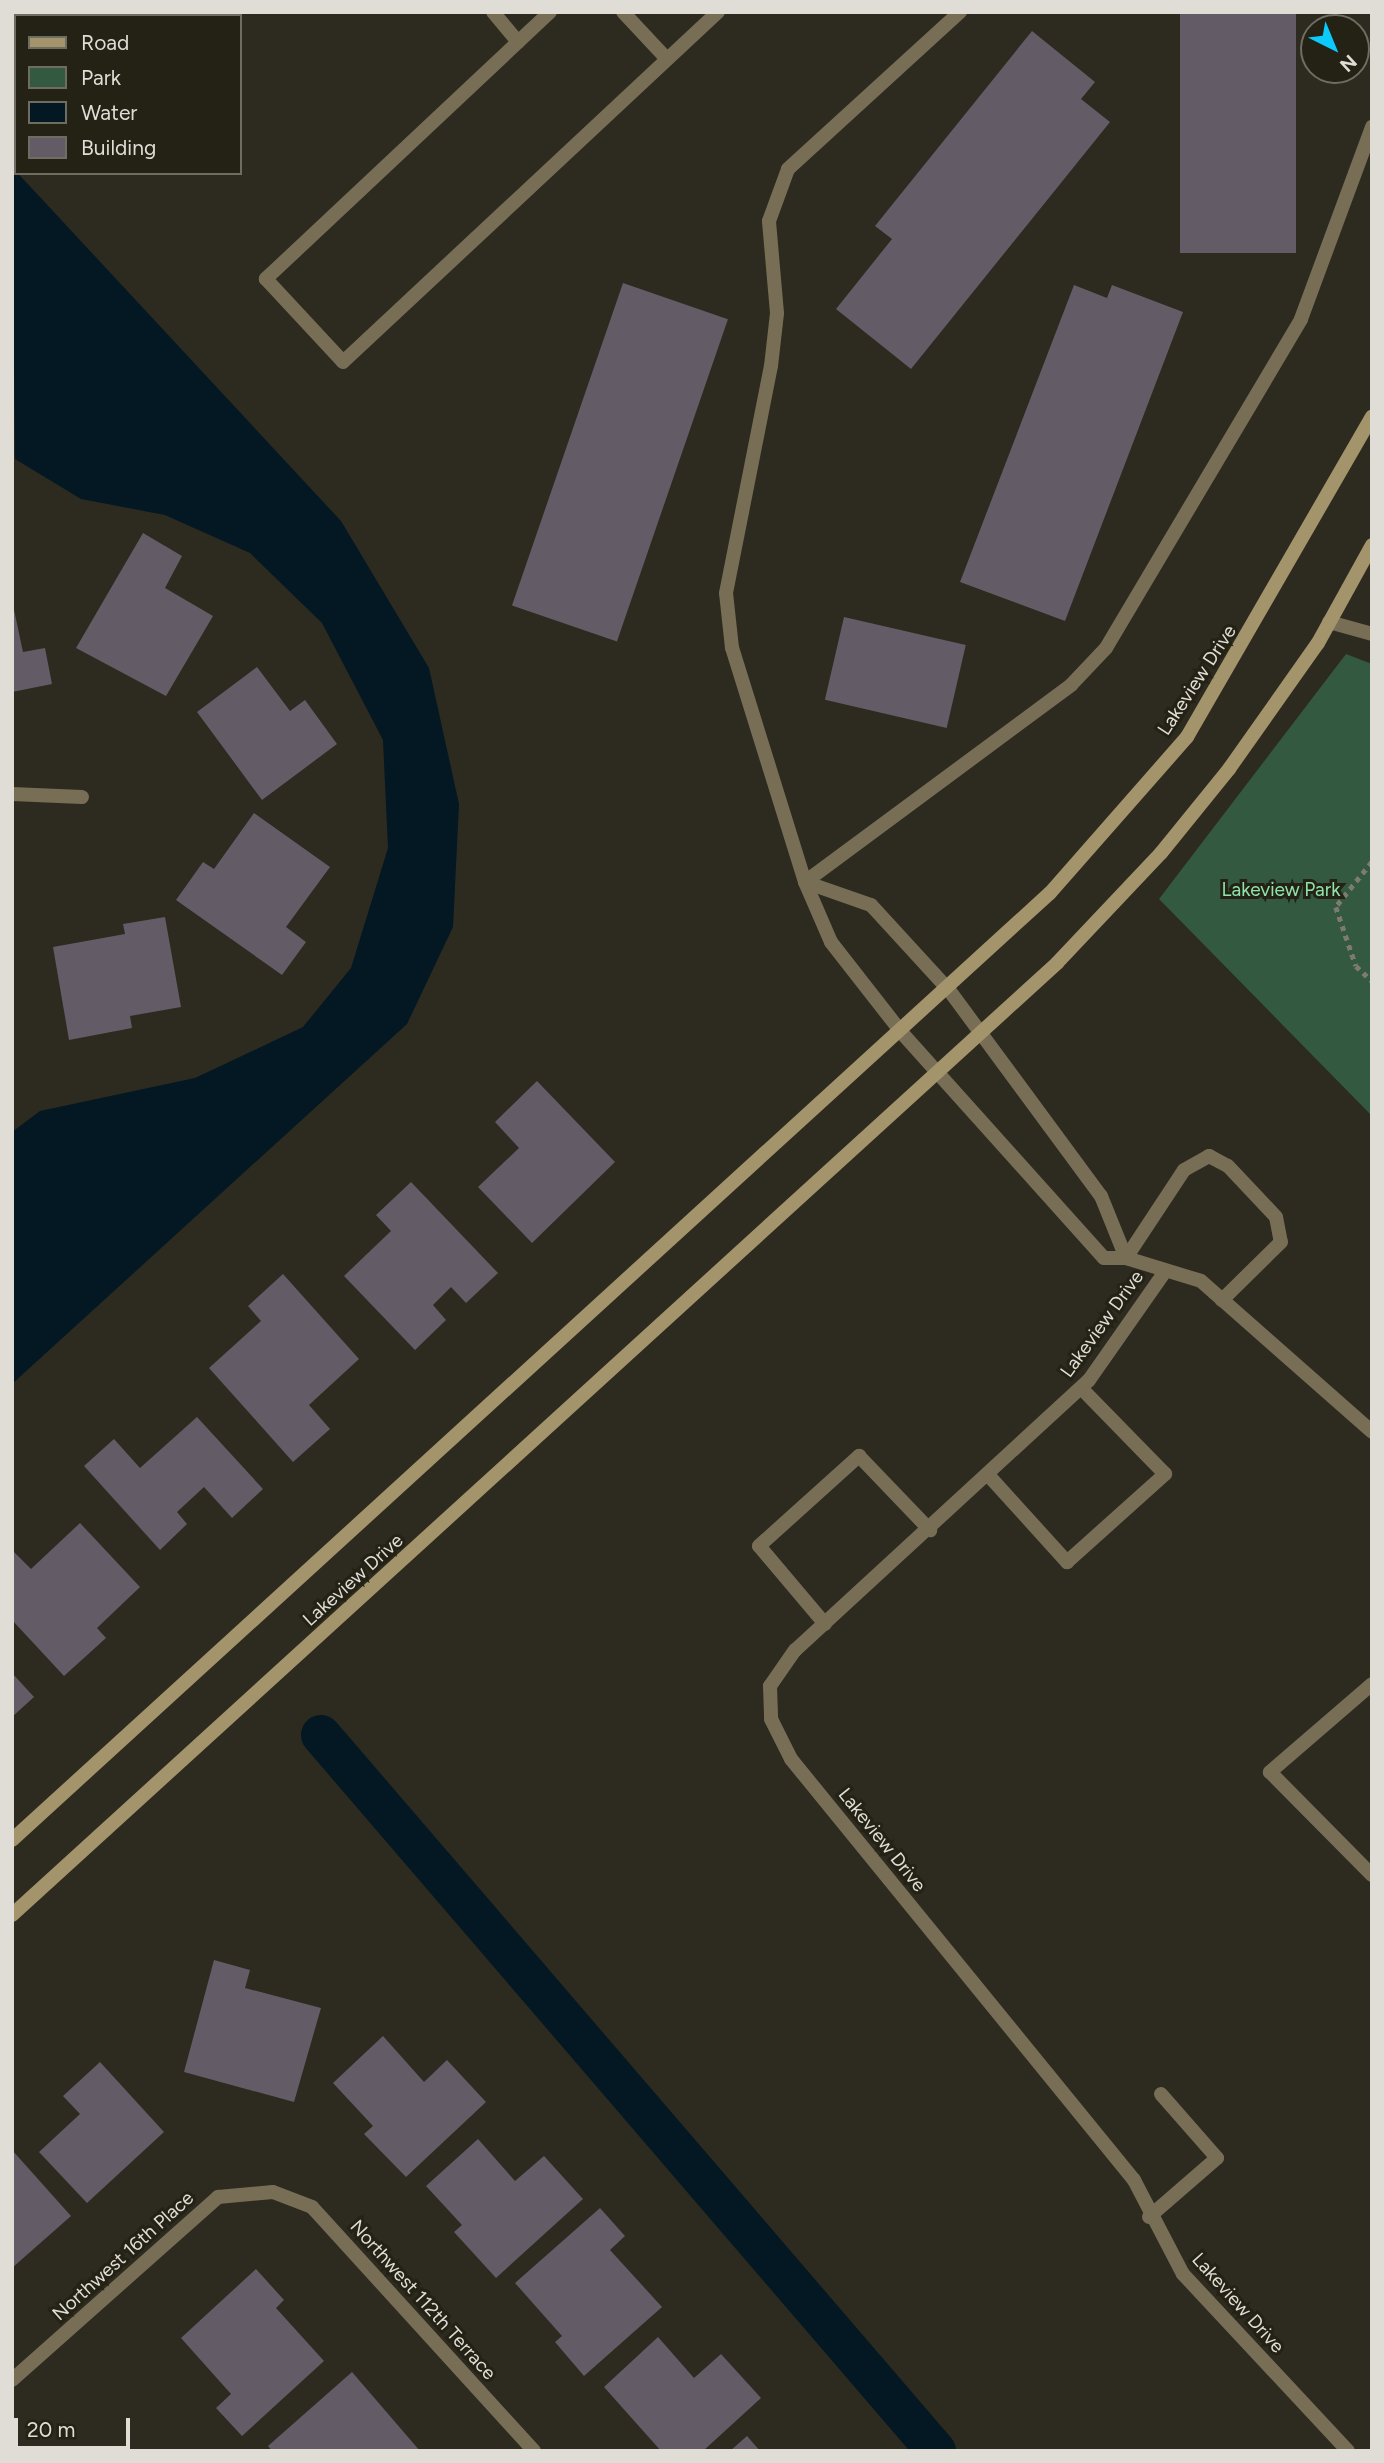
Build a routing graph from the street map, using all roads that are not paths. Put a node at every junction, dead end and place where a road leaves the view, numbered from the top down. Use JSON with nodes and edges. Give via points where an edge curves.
{"nodes":[{"id":1,"x":493,"y":12,"type":"edge"},
{"id":2,"x":550,"y":12,"type":"edge"},
{"id":3,"x":623,"y":12,"type":"edge"},
{"id":4,"x":718,"y":12,"type":"edge"},
{"id":5,"x":960,"y":12,"type":"edge"},
{"id":6,"x":519,"y":42,"type":"junction"},
{"id":7,"x":667,"y":59,"type":"junction"},
{"id":8,"x":1372,"y":127,"type":"edge"},
{"id":9,"x":1372,"y":417,"type":"edge"},
{"id":10,"x":1372,"y":545,"type":"edge"},
{"id":11,"x":1329,"y":622,"type":"junction"},
{"id":12,"x":1372,"y":634,"type":"edge"},
{"id":13,"x":12,"y":794,"type":"edge"},
{"id":14,"x":82,"y":797,"type":"dead end"},
{"id":15,"x":805,"y":881,"type":"junction"},
{"id":16,"x":949,"y":990,"type":"junction"},
{"id":17,"x":902,"y":1033,"type":"junction"},
{"id":18,"x":983,"y":1035,"type":"junction"},
{"id":19,"x":938,"y":1077,"type":"junction"},
{"id":20,"x":1126,"y":1258,"type":"junction"},
{"id":21,"x":1164,"y":1273,"type":"junction"},
{"id":22,"x":1222,"y":1300,"type":"junction"},
{"id":23,"x":1081,"y":1388,"type":"junction"},
{"id":24,"x":1372,"y":1432,"type":"edge"},
{"id":25,"x":990,"y":1477,"type":"junction"},
{"id":26,"x":930,"y":1530,"type":"junction"},
{"id":27,"x":825,"y":1624,"type":"junction"},
{"id":28,"x":1372,"y":1684,"type":"edge"},
{"id":29,"x":12,"y":1840,"type":"edge"},
{"id":30,"x":1372,"y":1875,"type":"edge"},
{"id":31,"x":12,"y":1915,"type":"edge"},
{"id":32,"x":1161,"y":2094,"type":"dead end"},
{"id":33,"x":273,"y":2192,"type":"joint"},
{"id":34,"x":1149,"y":2217,"type":"junction"},
{"id":35,"x":12,"y":2380,"type":"edge"},
{"id":36,"x":534,"y":2451,"type":"edge"},
{"id":37,"x":1348,"y":2451,"type":"edge"}],
"edges":[{"from":1,"to":6,"type":"street"},
{"from":2,"to":6,"type":"street"},
{"from":3,"to":7,"type":"street"},
{"from":4,"to":7,"type":"street"},
{"from":5,"to":15,"type":"street","via":[[789,169],[769,221],[777,313],[726,593],[732,648]]},
{"from":6,"to":7,"type":"street","via":[[266,279],[342,362]]},
{"from":8,"to":15,"type":"street","via":[[1301,319],[1112,639],[1071,685]]},
{"from":9,"to":16,"type":"street","name":"Lakeview Drive","via":[[1187,737],[1050,893]]},
{"from":10,"to":11,"type":"street","name":"Lakeview Drive"},
{"from":11,"to":12,"type":"street"},
{"from":11,"to":18,"type":"street","name":"Lakeview Drive","via":[[1229,769],[1161,853]]},
{"from":13,"to":14,"type":"street"},
{"from":15,"to":16,"type":"street","via":[[871,905]]},
{"from":15,"to":17,"type":"street","via":[[831,942]]},
{"from":16,"to":17,"type":"street","name":"Lakeview Drive"},
{"from":16,"to":18,"type":"street","name":"Lakeview Drive"},
{"from":17,"to":19,"type":"street","name":"Lakeview Drive"},
{"from":17,"to":29,"type":"street","name":"Lakeview Drive"},
{"from":18,"to":19,"type":"street","name":"Lakeview Drive"},
{"from":18,"to":20,"type":"street","name":"Lakeview Drive","via":[[1101,1196]]},
{"from":19,"to":20,"type":"street","name":"Lakeview Drive","via":[[1104,1258]]},
{"from":19,"to":31,"type":"street","name":"Lakeview Drive"},
{"from":20,"to":21,"type":"street","name":"Lakeview Drive"},
{"from":20,"to":22,"type":"street","via":[[1184,1170],[1209,1156],[1228,1166],[1276,1217],[1281,1242]]},
{"from":21,"to":22,"type":"street","name":"Lakeview Drive","via":[[1200,1281]]},
{"from":21,"to":23,"type":"street","name":"Lakeview Drive"},
{"from":22,"to":24,"type":"street","name":"Lakeview Drive"},
{"from":23,"to":25,"type":"street","name":"Lakeview Drive"},
{"from":23,"to":25,"type":"street","via":[[1165,1474],[1067,1562]]},
{"from":25,"to":26,"type":"street","name":"Lakeview Drive"},
{"from":26,"to":27,"type":"street","name":"Lakeview Drive"},
{"from":26,"to":27,"type":"street","via":[[859,1456],[759,1546]]},
{"from":27,"to":34,"type":"street","name":"Lakeview Drive","via":[[795,1650],[770,1686],[771,1719],[792,1759],[1134,2180]]},
{"from":28,"to":30,"type":"street","via":[[1270,1772]]},
{"from":32,"to":34,"type":"street","via":[[1217,2158]]},
{"from":33,"to":35,"type":"street","name":"Northwest 16th Place","via":[[218,2197]]},
{"from":33,"to":36,"type":"street","name":"Northwest 112th Terrace","via":[[312,2207]]},
{"from":34,"to":37,"type":"street","name":"Lakeview Drive","via":[[1183,2274]]}]}
